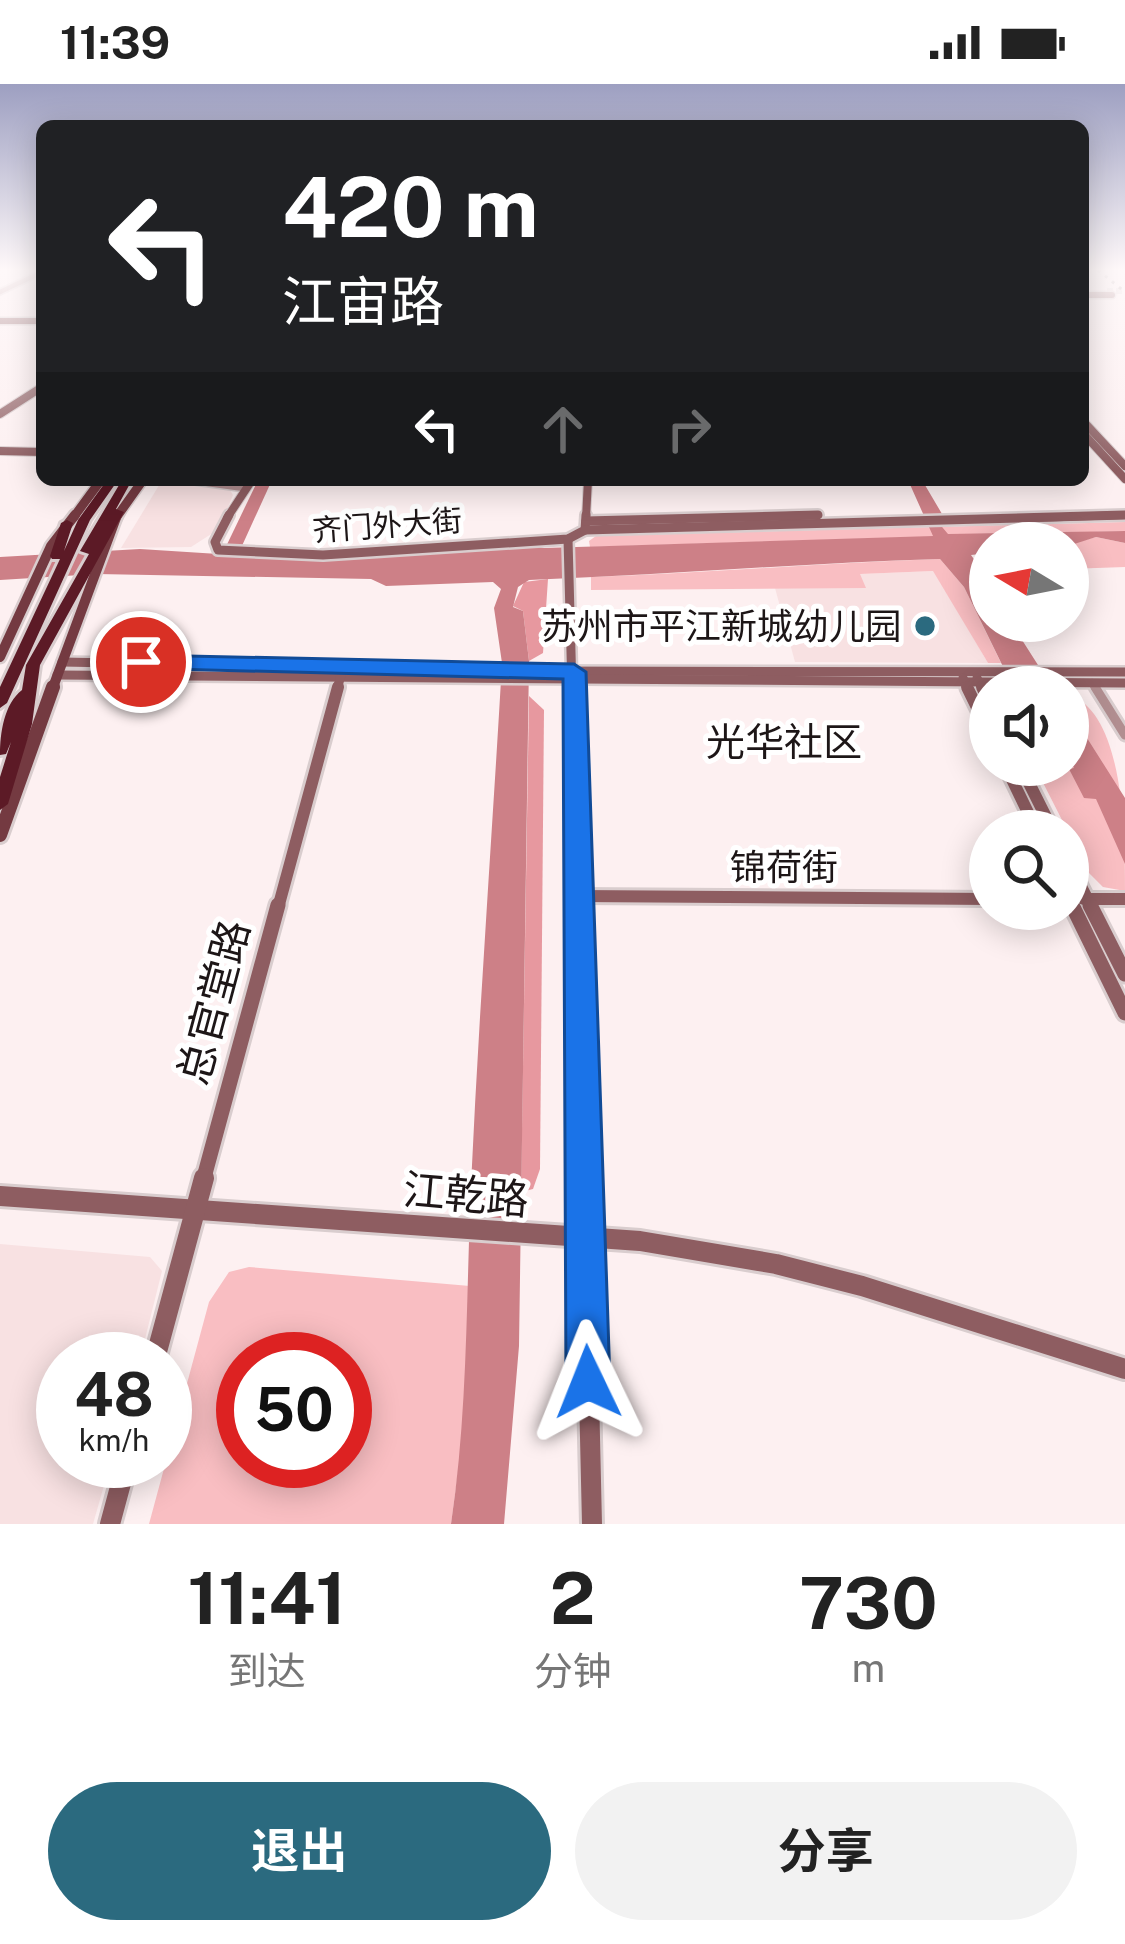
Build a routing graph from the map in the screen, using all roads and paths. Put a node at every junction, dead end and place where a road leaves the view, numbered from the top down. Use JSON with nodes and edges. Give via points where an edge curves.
{"nodes":[{"id":1,"x":36,"y":391,"type":"edge"},
{"id":2,"x":0,"y":414,"type":"edge"},
{"id":3,"x":1089,"y":427,"type":"edge"},
{"id":4,"x":1089,"y":439,"type":"edge"},
{"id":5,"x":0,"y":451,"type":"edge"},
{"id":6,"x":36,"y":452,"type":"edge"},
{"id":7,"x":1125,"y":466,"type":"edge"},
{"id":8,"x":1125,"y":478,"type":"edge"},
{"id":9,"x":96,"y":486,"type":"edge"},
{"id":10,"x":109,"y":486,"type":"edge"},
{"id":11,"x":123,"y":486,"type":"edge"},
{"id":12,"x":138,"y":486,"type":"edge"},
{"id":13,"x":228,"y":486,"type":"edge"},
{"id":14,"x":244,"y":486,"type":"edge"},
{"id":15,"x":588,"y":486,"type":"edge"},
{"id":16,"x":242,"y":488,"type":"junction"},
{"id":17,"x":118,"y":512,"type":"junction"},
{"id":18,"x":1125,"y":512,"type":"edge"},
{"id":19,"x":67,"y":523,"type":"junction"},
{"id":20,"x":585,"y":525,"type":"junction"},
{"id":21,"x":568,"y":542,"type":"junction"},
{"id":22,"x":0,"y":657,"type":"edge"},
{"id":23,"x":15,"y":665,"type":"junction"},
{"id":24,"x":34,"y":665,"type":"junction"},
{"id":25,"x":59,"y":669,"type":"junction"},
{"id":26,"x":342,"y":671,"type":"junction"},
{"id":27,"x":1125,"y":672,"type":"edge"},
{"id":28,"x":1089,"y":674,"type":"edge"},
{"id":29,"x":969,"y":676,"type":"edge"},
{"id":30,"x":575,"y":677,"type":"junction"},
{"id":31,"x":1089,"y":683,"type":"edge"},
{"id":32,"x":1092,"y":683,"type":"junction"},
{"id":33,"x":1125,"y":683,"type":"edge"},
{"id":34,"x":0,"y":692,"type":"edge"},
{"id":35,"x":0,"y":703,"type":"edge"},
{"id":36,"x":1125,"y":735,"type":"edge"},
{"id":37,"x":0,"y":750,"type":"edge"},
{"id":38,"x":0,"y":804,"type":"edge"},
{"id":39,"x":0,"y":835,"type":"edge"},
{"id":40,"x":578,"y":896,"type":"junction"},
{"id":41,"x":969,"y":898,"type":"edge"},
{"id":42,"x":1089,"y":899,"type":"edge"},
{"id":43,"x":1124,"y":899,"type":"edge"},
{"id":44,"x":1089,"y":903,"type":"edge"},
{"id":45,"x":1084,"y":930,"type":"edge"},
{"id":46,"x":1125,"y":974,"type":"edge"},
{"id":47,"x":1125,"y":1013,"type":"edge"},
{"id":48,"x":0,"y":1196,"type":"edge"},
{"id":49,"x":197,"y":1207,"type":"junction"},
{"id":50,"x":584,"y":1240,"type":"junction"},
{"id":51,"x":162,"y":1332,"type":"edge"},
{"id":52,"x":1125,"y":1369,"type":"edge"},
{"id":53,"x":120,"y":1488,"type":"edge"},
{"id":54,"x":110,"y":1524,"type":"edge"},
{"id":55,"x":592,"y":1524,"type":"edge"}],
"edges":[{"from":1,"to":2,"type":"street"},
{"from":3,"to":7,"type":"street"},
{"from":4,"to":8,"type":"street"},
{"from":5,"to":6,"type":"street"},
{"from":9,"to":19,"type":"main road"},
{"from":10,"to":23,"type":"highway","via":[[84,520]]},
{"from":11,"to":24,"type":"highway"},
{"from":12,"to":17,"type":"main road"},
{"from":13,"to":16,"type":"street"},
{"from":14,"to":16,"type":"street"},
{"from":15,"to":20,"type":"street"},
{"from":16,"to":21,"type":"street","name":"齐门外大街","via":[[216,546],[323,555]]},
{"from":17,"to":24,"type":"highway"},
{"from":17,"to":25,"type":"main road"},
{"from":18,"to":20,"type":"street"},
{"from":19,"to":22,"type":"main road"},
{"from":19,"to":23,"type":"highway"},
{"from":20,"to":21,"type":"street"},
{"from":21,"to":30,"type":"street"},
{"from":23,"to":34,"type":"highway"},
{"from":23,"to":35,"type":"highway"},
{"from":24,"to":37,"type":"highway"},
{"from":24,"to":38,"type":"highway"},
{"from":25,"to":26,"type":"street"},
{"from":25,"to":39,"type":"main road"},
{"from":26,"to":30,"type":"street"},
{"from":26,"to":49,"type":"street","name":"总官堂路"},
{"from":27,"to":28,"type":"street"},
{"from":29,"to":30,"type":"street"},
{"from":30,"to":40,"type":"street"},
{"from":31,"to":32,"type":"street"},
{"from":32,"to":33,"type":"street"},
{"from":32,"to":36,"type":"street"},
{"from":40,"to":41,"type":"street","name":"锦荷街"},
{"from":40,"to":50,"type":"street"},
{"from":42,"to":43,"type":"street"},
{"from":44,"to":46,"type":"street"},
{"from":45,"to":47,"type":"street"},
{"from":48,"to":49,"type":"street","name":"江乾路"},
{"from":49,"to":50,"type":"street","name":"江乾路"},
{"from":49,"to":51,"type":"street","name":"总官堂路"},
{"from":50,"to":52,"type":"street","name":"江乾路","via":[[776,1264]]},
{"from":50,"to":55,"type":"street"},
{"from":53,"to":54,"type":"street"}]}
